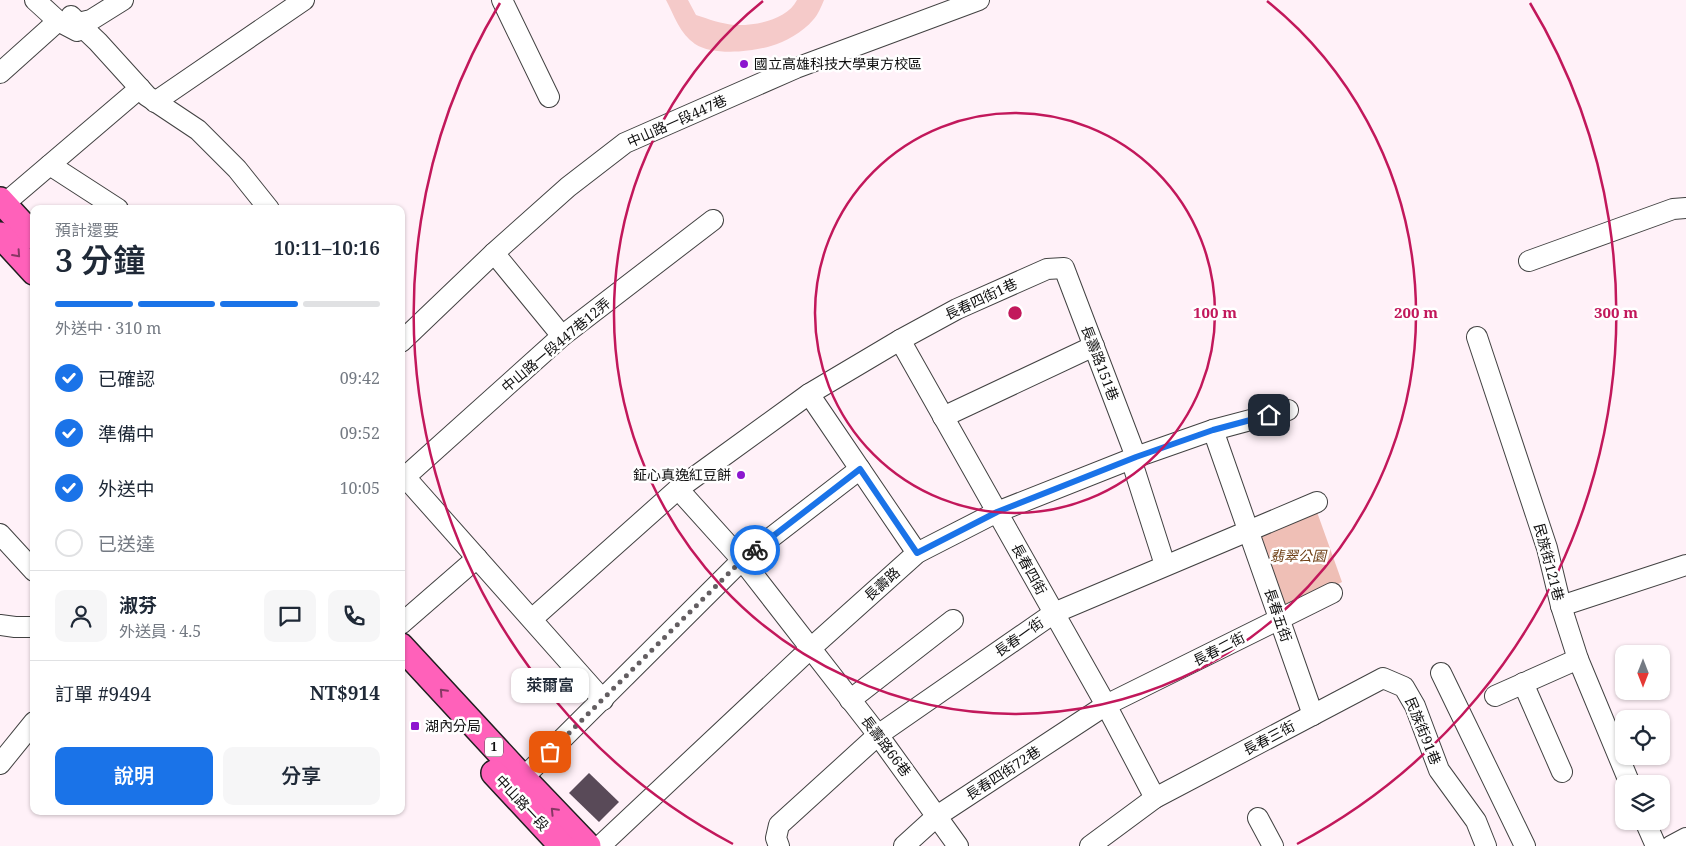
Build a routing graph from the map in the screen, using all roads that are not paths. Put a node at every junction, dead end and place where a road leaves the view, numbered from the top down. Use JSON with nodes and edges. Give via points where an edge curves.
{"nodes":[{"id":1,"x":36,"y":0,"type":"edge"},
{"id":2,"x":55,"y":0,"type":"edge"},
{"id":3,"x":123,"y":0,"type":"edge"},
{"id":4,"x":304,"y":0,"type":"edge"},
{"id":5,"x":502,"y":0,"type":"edge"},
{"id":6,"x":979,"y":0,"type":"edge"},
{"id":7,"x":58,"y":21,"type":"junction"},
{"id":8,"x":78,"y":23,"type":"junction"},
{"id":9,"x":2,"y":66,"type":"edge"},
{"id":10,"x":140,"y":88,"type":"junction"},
{"id":11,"x":549,"y":97,"type":"dead end"},
{"id":12,"x":155,"y":102,"type":"junction"},
{"id":13,"x":50,"y":165,"type":"junction"},
{"id":14,"x":2,"y":202,"type":"edge"},
{"id":15,"x":112,"y":205,"type":"edge"},
{"id":16,"x":266,"y":205,"type":"edge"},
{"id":17,"x":1686,"y":208,"type":"edge"},
{"id":18,"x":713,"y":220,"type":"dead end"},
{"id":19,"x":30,"y":233,"type":"edge"},
{"id":20,"x":0,"y":235,"type":"edge"},
{"id":21,"x":494,"y":253,"type":"junction"},
{"id":22,"x":1529,"y":260,"type":"dead end"},
{"id":23,"x":30,"y":268,"type":"edge"},
{"id":24,"x":1064,"y":268,"type":"joint"},
{"id":25,"x":562,"y":336,"type":"junction"},
{"id":26,"x":1477,"y":337,"type":"dead end"},
{"id":27,"x":405,"y":338,"type":"edge"},
{"id":28,"x":900,"y":340,"type":"junction"},
{"id":29,"x":1094,"y":346,"type":"junction"},
{"id":30,"x":809,"y":394,"type":"junction"},
{"id":31,"x":1288,"y":410,"type":"dead end"},
{"id":32,"x":944,"y":417,"type":"junction"},
{"id":33,"x":1213,"y":430,"type":"junction"},
{"id":34,"x":1133,"y":458,"type":"junction"},
{"id":35,"x":860,"y":469,"type":"junction"},
{"id":36,"x":405,"y":473,"type":"edge"},
{"id":37,"x":405,"y":477,"type":"edge"},
{"id":38,"x":678,"y":489,"type":"junction"},
{"id":39,"x":1317,"y":502,"type":"dead end"},
{"id":40,"x":997,"y":512,"type":"junction"},
{"id":41,"x":1248,"y":531,"type":"junction"},
{"id":42,"x":0,"y":534,"type":"edge"},
{"id":43,"x":917,"y":553,"type":"junction"},
{"id":44,"x":477,"y":558,"type":"junction"},
{"id":45,"x":742,"y":560,"type":"junction"},
{"id":46,"x":1166,"y":565,"type":"junction"},
{"id":47,"x":1686,"y":565,"type":"edge"},
{"id":48,"x":30,"y":567,"type":"edge"},
{"id":49,"x":1332,"y":593,"type":"dead end"},
{"id":50,"x":1561,"y":606,"type":"junction"},
{"id":51,"x":1054,"y":612,"type":"junction"},
{"id":52,"x":532,"y":619,"type":"junction"},
{"id":53,"x":1279,"y":619,"type":"junction"},
{"id":54,"x":953,"y":620,"type":"dead end"},
{"id":55,"x":405,"y":621,"type":"edge"},
{"id":56,"x":0,"y":625,"type":"edge"},
{"id":57,"x":30,"y":626,"type":"edge"},
{"id":58,"x":811,"y":648,"type":"junction"},
{"id":59,"x":405,"y":650,"type":"edge"},
{"id":60,"x":1578,"y":659,"type":"junction"},
{"id":61,"x":1441,"y":673,"type":"dead end"},
{"id":62,"x":405,"y":676,"type":"edge"},
{"id":63,"x":1383,"y":678,"type":"joint"},
{"id":64,"x":1523,"y":683,"type":"junction"},
{"id":65,"x":1495,"y":696,"type":"dead end"},
{"id":66,"x":603,"y":700,"type":"junction"},
{"id":67,"x":850,"y":700,"type":"junction"},
{"id":68,"x":1106,"y":706,"type":"junction"},
{"id":69,"x":1313,"y":715,"type":"junction"},
{"id":70,"x":30,"y":727,"type":"edge"},
{"id":71,"x":878,"y":735,"type":"junction"},
{"id":72,"x":0,"y":764,"type":"edge"},
{"id":73,"x":1562,"y":772,"type":"dead end"},
{"id":74,"x":1626,"y":775,"type":"edge"},
{"id":75,"x":523,"y":778,"type":"junction"},
{"id":76,"x":1155,"y":798,"type":"junction"},
{"id":77,"x":937,"y":816,"type":"junction"},
{"id":78,"x":1258,"y":818,"type":"dead end"},
{"id":79,"x":1650,"y":830,"type":"edge"},
{"id":80,"x":1686,"y":838,"type":"edge"},
{"id":81,"x":562,"y":846,"type":"edge"},
{"id":82,"x":588,"y":846,"type":"edge"},
{"id":83,"x":600,"y":846,"type":"edge"},
{"id":84,"x":779,"y":846,"type":"edge"},
{"id":85,"x":904,"y":846,"type":"edge"},
{"id":86,"x":958,"y":846,"type":"edge"},
{"id":87,"x":1090,"y":846,"type":"edge"},
{"id":88,"x":1273,"y":846,"type":"edge"},
{"id":89,"x":1486,"y":846,"type":"edge"},
{"id":90,"x":1524,"y":846,"type":"edge"},
{"id":91,"x":1656,"y":846,"type":"edge"},
{"id":92,"x":1671,"y":846,"type":"edge"}],
"edges":[{"from":1,"to":7,"type":"street"},
{"from":2,"to":8,"type":"street"},
{"from":3,"to":8,"type":"street","via":[[91,20]]},
{"from":4,"to":12,"type":"street"},
{"from":5,"to":11,"type":"street"},
{"from":6,"to":21,"type":"street","name":"中山路一段447巷","via":[[796,68],[625,143],[568,187]]},
{"from":7,"to":8,"type":"street","via":[[77,31]]},
{"from":7,"to":9,"type":"street"},
{"from":8,"to":10,"type":"street"},
{"from":10,"to":12,"type":"street"},
{"from":10,"to":13,"type":"street"},
{"from":12,"to":16,"type":"street","via":[[198,130],[237,169]]},
{"from":13,"to":14,"type":"street"},
{"from":13,"to":15,"type":"street"},
{"from":14,"to":19,"type":"main road"},
{"from":17,"to":22,"type":"street","via":[[1672,210]]},
{"from":18,"to":25,"type":"street","name":"中山路一段447巷12弄"},
{"from":20,"to":23,"type":"main road","one_way":true},
{"from":21,"to":25,"type":"street"},
{"from":21,"to":27,"type":"street","name":"中山路一段447巷"},
{"from":24,"to":28,"type":"street","name":"長春四街1巷","via":[[1047,268]]},
{"from":24,"to":29,"type":"street","name":"長壽路151巷"},
{"from":25,"to":36,"type":"street","name":"中山路一段447巷12弄"},
{"from":26,"to":50,"type":"street","name":"民族街121巷","via":[[1547,548]]},
{"from":28,"to":30,"type":"street","name":"長春四街1巷"},
{"from":28,"to":32,"type":"street","name":"長春四街"},
{"from":29,"to":32,"type":"street"},
{"from":29,"to":34,"type":"street","name":"長壽路151巷"},
{"from":30,"to":35,"type":"street"},
{"from":30,"to":38,"type":"street","name":"長春四街1巷"},
{"from":31,"to":33,"type":"street","name":"長壽路"},
{"from":32,"to":40,"type":"street","name":"長春四街"},
{"from":33,"to":34,"type":"street","name":"長壽路"},
{"from":33,"to":41,"type":"street","name":"長春五街"},
{"from":34,"to":40,"type":"street","name":"長壽路"},
{"from":34,"to":46,"type":"street","name":"長壽路151巷"},
{"from":35,"to":43,"type":"street"},
{"from":35,"to":45,"type":"street"},
{"from":37,"to":44,"type":"street","name":"中山路一段447巷12弄"},
{"from":38,"to":45,"type":"street","name":"長壽路66巷"},
{"from":38,"to":52,"type":"street","name":"長春四街1巷"},
{"from":39,"to":41,"type":"street","name":"長春一街"},
{"from":40,"to":43,"type":"street","name":"長壽路"},
{"from":40,"to":51,"type":"street","name":"長春四街"},
{"from":41,"to":46,"type":"street","name":"長春一街"},
{"from":41,"to":53,"type":"street","name":"長春五街"},
{"from":42,"to":48,"type":"street"},
{"from":43,"to":58,"type":"street","name":"長壽路"},
{"from":44,"to":52,"type":"street","name":"中山路一段447巷12弄"},
{"from":44,"to":55,"type":"street"},
{"from":45,"to":58,"type":"street","name":"長壽路66巷"},
{"from":45,"to":66,"type":"street"},
{"from":46,"to":51,"type":"street","name":"長春一街"},
{"from":47,"to":50,"type":"street"},
{"from":49,"to":53,"type":"street","name":"長春二街"},
{"from":50,"to":60,"type":"street","name":"民族街121巷"},
{"from":51,"to":68,"type":"street","name":"長春四街"},
{"from":51,"to":71,"type":"street","name":"長春一街"},
{"from":52,"to":66,"type":"street","name":"中山路一段447巷12弄"},
{"from":53,"to":68,"type":"street","name":"長春二街"},
{"from":53,"to":69,"type":"street","name":"長春五街"},
{"from":54,"to":67,"type":"street"},
{"from":56,"to":57,"type":"street"},
{"from":58,"to":67,"type":"street","name":"長壽路66巷"},
{"from":58,"to":83,"type":"street","name":"長壽路"},
{"from":75,"to":59,"type":"main road","name":"中山路一段","number":"1","one_way":true},
{"from":60,"to":64,"type":"street"},
{"from":60,"to":74,"type":"street","name":"民族街121巷"},
{"from":61,"to":90,"type":"street"},
{"from":62,"to":81,"type":"main road","name":"中山路一段","number":"1"},
{"from":63,"to":69,"type":"street","name":"長春三街"},
{"from":63,"to":89,"type":"street","name":"民族街91巷","via":[[1404,687],[1415,706],[1439,770],[1476,821]]},
{"from":64,"to":65,"type":"street"},
{"from":64,"to":73,"type":"street"},
{"from":66,"to":75,"type":"street"},
{"from":67,"to":71,"type":"street","name":"長壽路66巷"},
{"from":68,"to":76,"type":"street","name":"長春四街"},
{"from":68,"to":77,"type":"street","name":"長春四街72巷"},
{"from":69,"to":76,"type":"street","name":"長春三街"},
{"from":70,"to":72,"type":"street"},
{"from":71,"to":77,"type":"street","name":"長壽路66巷"},
{"from":71,"to":84,"type":"street","name":"長春一街","via":[[779,825],[776,838]]},
{"from":82,"to":75,"type":"main road","name":"中山路一段","number":"1","one_way":true},
{"from":76,"to":87,"type":"street","name":"長春三街"},
{"from":77,"to":85,"type":"street","name":"長春四街72巷"},
{"from":77,"to":86,"type":"street","name":"長壽路66巷"},
{"from":78,"to":88,"type":"street"},
{"from":79,"to":91,"type":"street"},
{"from":80,"to":92,"type":"street"}]}
